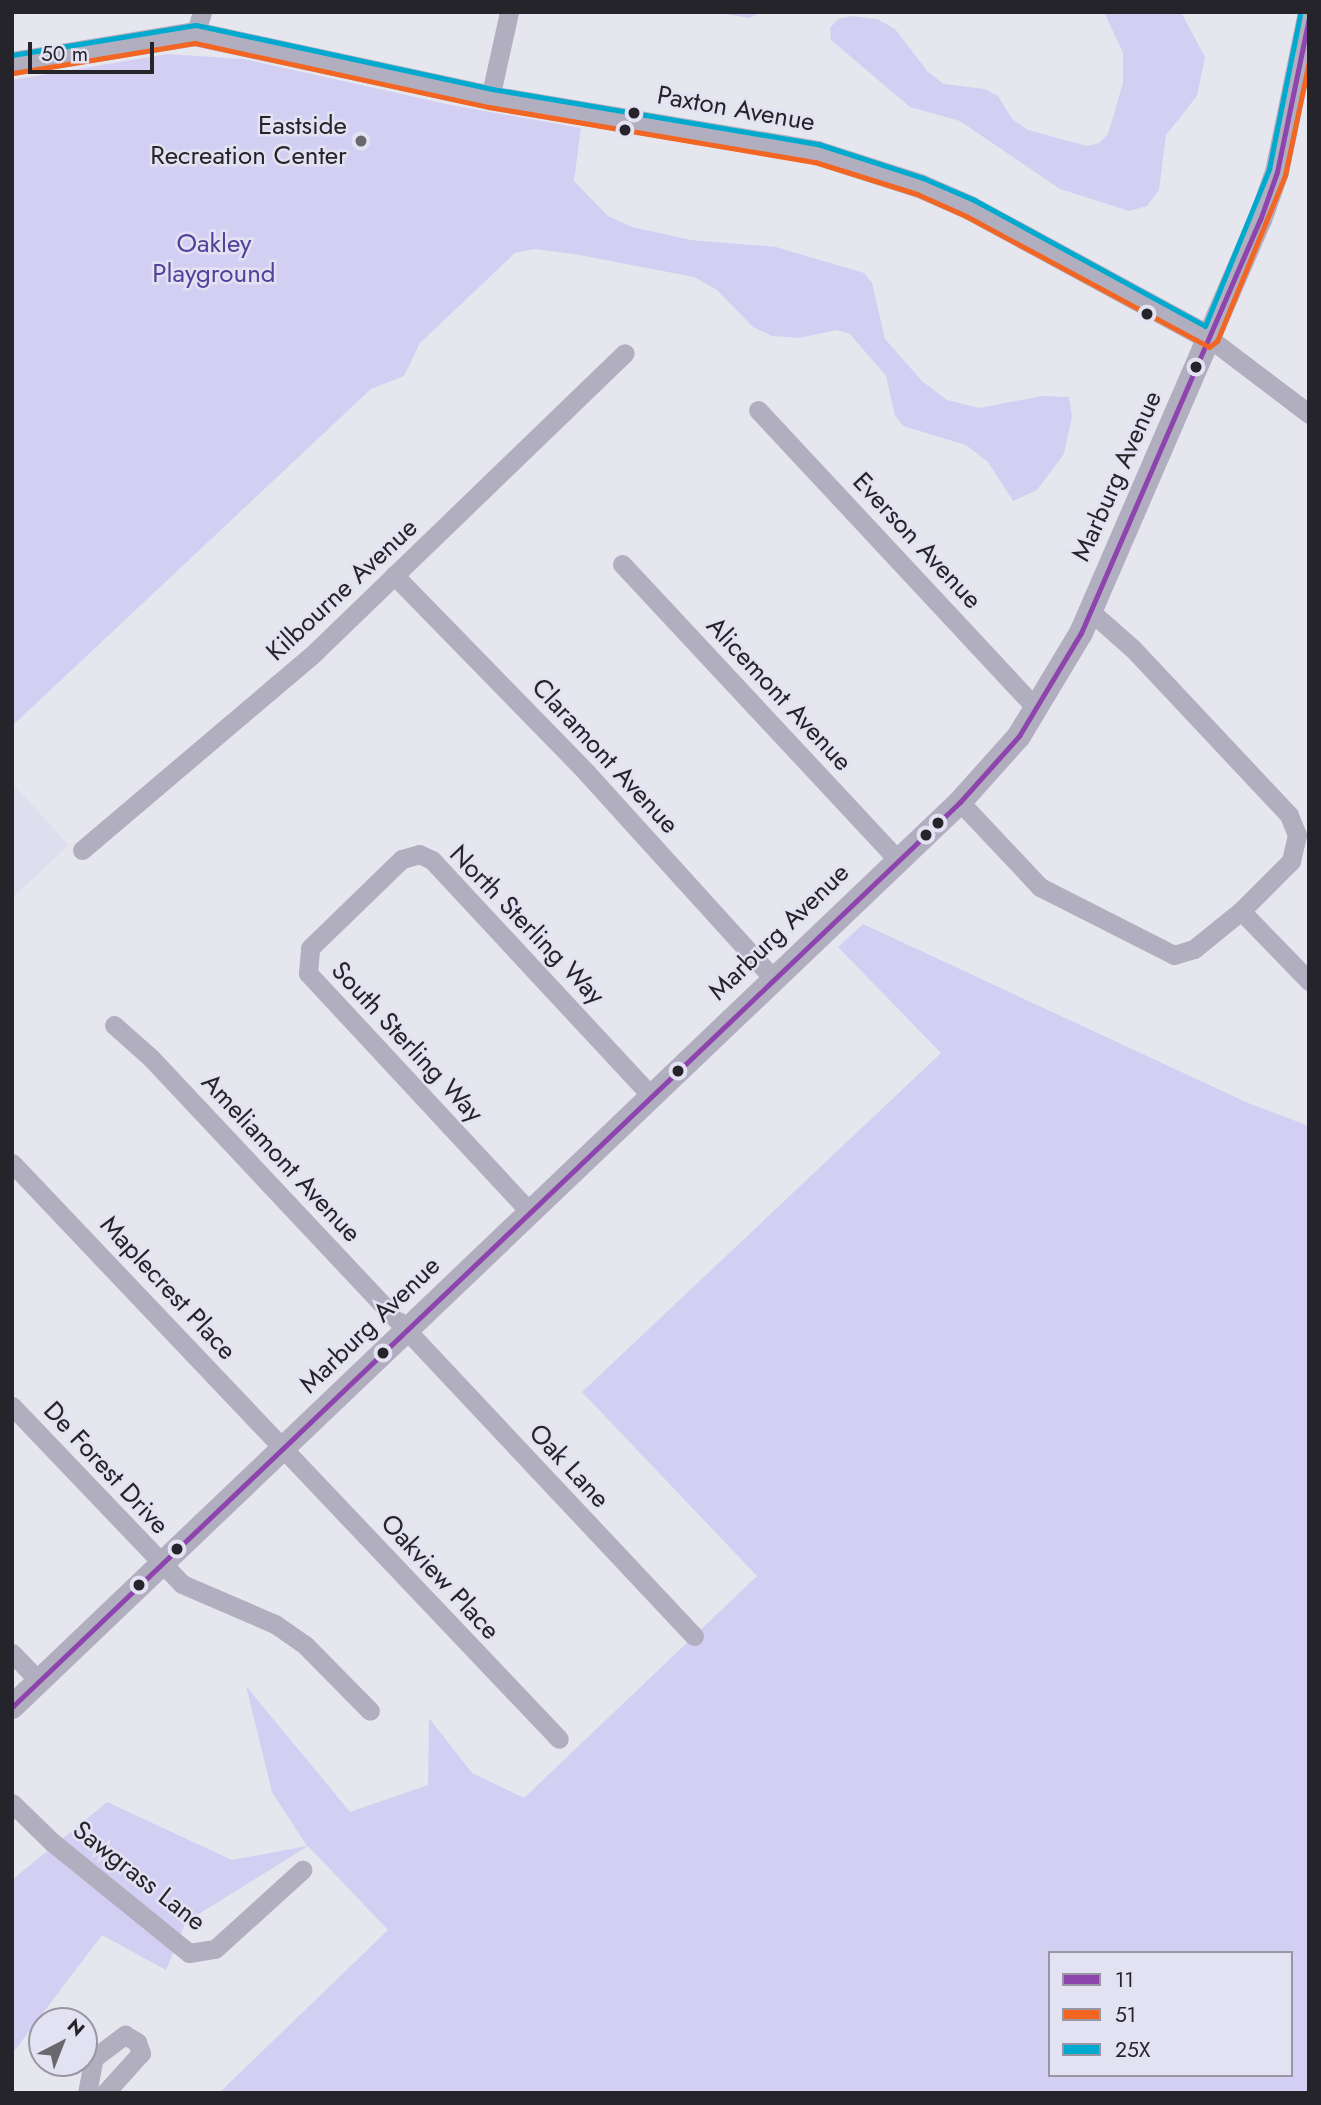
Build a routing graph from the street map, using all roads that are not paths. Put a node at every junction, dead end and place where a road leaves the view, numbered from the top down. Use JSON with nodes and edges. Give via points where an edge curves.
{"nodes":[{"id":1,"x":509,"y":12,"type":"edge"},
{"id":2,"x":1309,"y":17,"type":"edge"},
{"id":3,"x":198,"y":23,"type":"edge"},
{"id":4,"x":12,"y":64,"type":"edge"},
{"id":5,"x":490,"y":97,"type":"junction"},
{"id":6,"x":1209,"y":338,"type":"junction"},
{"id":7,"x":625,"y":353,"type":"dead end"},
{"id":8,"x":758,"y":410,"type":"dead end"},
{"id":9,"x":1309,"y":414,"type":"edge"},
{"id":10,"x":622,"y":564,"type":"dead end"},
{"id":11,"x":394,"y":575,"type":"junction"},
{"id":12,"x":1090,"y":611,"type":"junction"},
{"id":13,"x":1037,"y":709,"type":"junction"},
{"id":14,"x":960,"y":802,"type":"junction"},
{"id":15,"x":82,"y":850,"type":"dead end"},
{"id":16,"x":898,"y":860,"type":"junction"},
{"id":17,"x":355,"y":904,"type":"joint"},
{"id":18,"x":1241,"y":911,"type":"junction"},
{"id":19,"x":773,"y":978,"type":"junction"},
{"id":20,"x":1309,"y":981,"type":"edge"},
{"id":21,"x":114,"y":1025,"type":"dead end"},
{"id":22,"x":651,"y":1097,"type":"junction"},
{"id":23,"x":12,"y":1163,"type":"edge"},
{"id":24,"x":530,"y":1211,"type":"junction"},
{"id":25,"x":407,"y":1331,"type":"junction"},
{"id":26,"x":12,"y":1406,"type":"edge"},
{"id":27,"x":285,"y":1449,"type":"junction"},
{"id":28,"x":162,"y":1566,"type":"junction"},
{"id":29,"x":694,"y":1636,"type":"dead end"},
{"id":30,"x":12,"y":1653,"type":"edge"},
{"id":31,"x":39,"y":1681,"type":"junction"},
{"id":32,"x":12,"y":1707,"type":"edge"},
{"id":33,"x":370,"y":1711,"type":"dead end"},
{"id":34,"x":559,"y":1739,"type":"dead end"},
{"id":35,"x":12,"y":1803,"type":"edge"},
{"id":36,"x":302,"y":1870,"type":"dead end"},
{"id":37,"x":87,"y":2093,"type":"edge"},
{"id":38,"x":105,"y":2093,"type":"edge"}],
"edges":[{"from":1,"to":5,"type":"street"},
{"from":2,"to":6,"type":"street","name":"Marburg Avenue","via":[[1277,172]]},
{"from":3,"to":4,"type":"street","name":"Paxton Avenue"},
{"from":3,"to":5,"type":"street","name":"Paxton Avenue"},
{"from":5,"to":6,"type":"street","name":"Paxton Avenue","via":[[817,153],[869,167],[970,208]]},
{"from":6,"to":9,"type":"street","name":"Paxton Avenue"},
{"from":6,"to":12,"type":"street","name":"Marburg Avenue"},
{"from":7,"to":11,"type":"street","name":"Kilbourne Avenue"},
{"from":8,"to":13,"type":"street","name":"Everson Avenue"},
{"from":10,"to":16,"type":"street","name":"Alicemont Avenue"},
{"from":11,"to":15,"type":"street","name":"Kilbourne Avenue","via":[[270,694]]},
{"from":11,"to":19,"type":"street","name":"Claramont Avenue","via":[[586,772]]},
{"from":12,"to":13,"type":"street","name":"Marburg Avenue"},
{"from":12,"to":18,"type":"street","via":[[1132,648],[1294,824],[1297,846],[1291,861]]},
{"from":13,"to":14,"type":"street","name":"Marburg Avenue"},
{"from":14,"to":16,"type":"street","name":"Marburg Avenue"},
{"from":14,"to":18,"type":"street","via":[[1040,887],[1165,952],[1187,953]]},
{"from":16,"to":19,"type":"street","name":"Marburg Avenue"},
{"from":17,"to":22,"type":"street","name":"North Sterling Way","via":[[410,855],[432,860]]},
{"from":17,"to":24,"type":"street","name":"South Sterling Way","via":[[310,948],[308,973]]},
{"from":18,"to":20,"type":"street"},
{"from":19,"to":22,"type":"street","name":"Marburg Avenue"},
{"from":21,"to":25,"type":"street","name":"Ameliamont Avenue","via":[[160,1067]]},
{"from":22,"to":24,"type":"street","name":"Marburg Avenue"},
{"from":23,"to":27,"type":"street","name":"Maplecrest Place"},
{"from":24,"to":25,"type":"street","name":"Marburg Avenue"},
{"from":25,"to":27,"type":"street","name":"Marburg Avenue"},
{"from":25,"to":29,"type":"street","name":"Oak Lane"},
{"from":26,"to":28,"type":"street","name":"De Forest Drive"},
{"from":27,"to":28,"type":"street","name":"Marburg Avenue"},
{"from":27,"to":34,"type":"street","name":"Oakview Place"},
{"from":28,"to":31,"type":"street","name":"Marburg Avenue"},
{"from":28,"to":33,"type":"street","name":"De Forest Drive","via":[[181,1584],[286,1631]]},
{"from":30,"to":31,"type":"street"},
{"from":31,"to":32,"type":"street","name":"Marburg Avenue"},
{"from":35,"to":36,"type":"street","name":"Sawgrass Lane","via":[[52,1842],[189,1953],[215,1949]]},
{"from":37,"to":38,"type":"street","via":[[94,2058],[125,2035],[137,2042],[141,2053]]}]}
